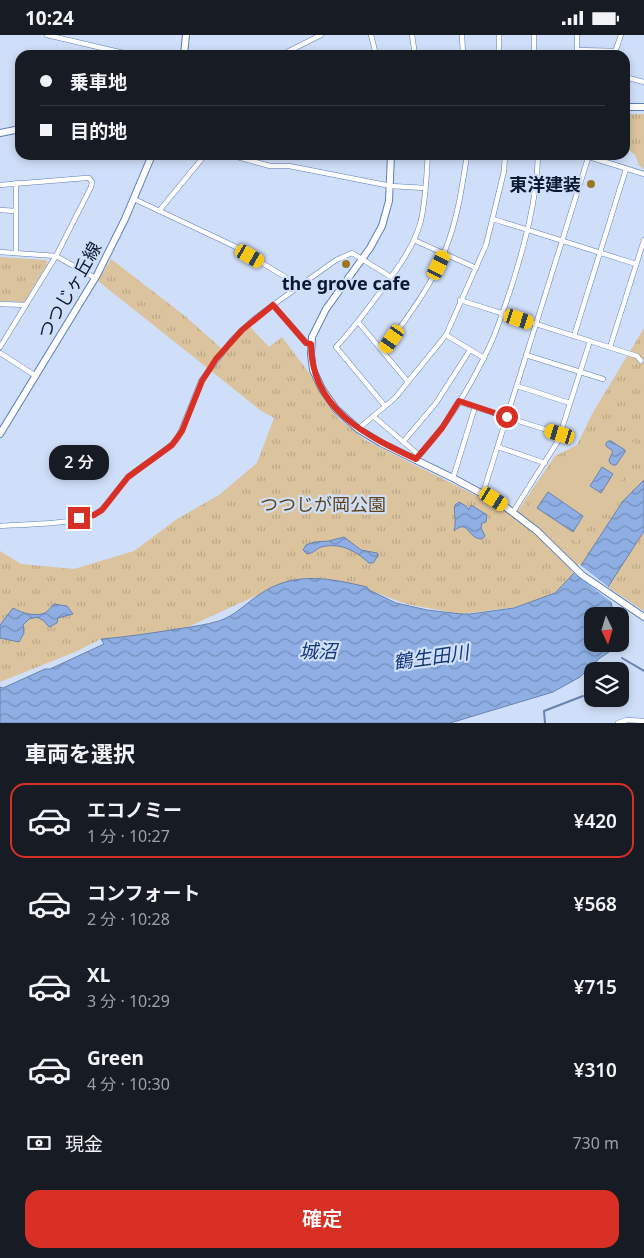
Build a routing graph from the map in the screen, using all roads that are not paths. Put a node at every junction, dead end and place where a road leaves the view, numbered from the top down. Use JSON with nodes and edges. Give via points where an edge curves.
{"nodes":[{"id":1,"x":47,"y":35,"type":"edge"},
{"id":2,"x":186,"y":35,"type":"edge"},
{"id":3,"x":321,"y":35,"type":"edge"},
{"id":4,"x":371,"y":35,"type":"edge"},
{"id":5,"x":412,"y":35,"type":"edge"},
{"id":6,"x":462,"y":35,"type":"edge"},
{"id":7,"x":499,"y":35,"type":"edge"},
{"id":8,"x":534,"y":35,"type":"edge"},
{"id":9,"x":577,"y":35,"type":"edge"},
{"id":10,"x":621,"y":35,"type":"edge"},
{"id":11,"x":111,"y":50,"type":"edge"},
{"id":12,"x":184,"y":50,"type":"edge"},
{"id":13,"x":291,"y":50,"type":"edge"},
{"id":14,"x":375,"y":50,"type":"edge"},
{"id":15,"x":414,"y":50,"type":"edge"},
{"id":16,"x":463,"y":50,"type":"edge"},
{"id":17,"x":499,"y":50,"type":"edge"},
{"id":18,"x":534,"y":50,"type":"edge"},
{"id":19,"x":577,"y":50,"type":"edge"},
{"id":20,"x":616,"y":50,"type":"edge"},
{"id":21,"x":630,"y":78,"type":"edge"},
{"id":22,"x":644,"y":82,"type":"edge"},
{"id":23,"x":630,"y":107,"type":"edge"},
{"id":24,"x":644,"y":107,"type":"edge"},
{"id":25,"x":15,"y":130,"type":"edge"},
{"id":26,"x":0,"y":133,"type":"edge"},
{"id":27,"x":150,"y":160,"type":"edge"},
{"id":28,"x":201,"y":160,"type":"edge"},
{"id":29,"x":250,"y":160,"type":"edge"},
{"id":30,"x":392,"y":160,"type":"edge"},
{"id":31,"x":428,"y":160,"type":"edge"},
{"id":32,"x":465,"y":160,"type":"edge"},
{"id":33,"x":505,"y":160,"type":"edge"},
{"id":34,"x":538,"y":160,"type":"edge"},
{"id":35,"x":586,"y":160,"type":"edge"},
{"id":36,"x":601,"y":160,"type":"edge"},
{"id":37,"x":626,"y":169,"type":"junction"},
{"id":38,"x":644,"y":174,"type":"edge"},
{"id":39,"x":16,"y":183,"type":"junction"},
{"id":40,"x":0,"y":185,"type":"edge"},
{"id":41,"x":391,"y":186,"type":"junction"},
{"id":42,"x":425,"y":188,"type":"junction"},
{"id":43,"x":134,"y":199,"type":"junction"},
{"id":44,"x":0,"y":210,"type":"edge"},
{"id":45,"x":16,"y":211,"type":"junction"},
{"id":46,"x":159,"y":211,"type":"junction"},
{"id":47,"x":493,"y":219,"type":"junction"},
{"id":48,"x":527,"y":230,"type":"junction"},
{"id":49,"x":414,"y":239,"type":"junction"},
{"id":50,"x":644,"y":239,"type":"edge"},
{"id":51,"x":563,"y":241,"type":"junction"},
{"id":52,"x":0,"y":252,"type":"edge"},
{"id":53,"x":600,"y":252,"type":"junction"},
{"id":54,"x":16,"y":253,"type":"junction"},
{"id":55,"x":444,"y":253,"type":"junction"},
{"id":56,"x":56,"y":255,"type":"junction"},
{"id":57,"x":362,"y":259,"type":"junction"},
{"id":58,"x":636,"y":264,"type":"junction"},
{"id":59,"x":476,"y":268,"type":"junction"},
{"id":60,"x":391,"y":277,"type":"junction"},
{"id":61,"x":95,"y":278,"type":"junction"},
{"id":62,"x":300,"y":286,"type":"junction"},
{"id":63,"x":460,"y":300,"type":"junction"},
{"id":64,"x":0,"y":304,"type":"edge"},
{"id":65,"x":26,"y":305,"type":"junction"},
{"id":66,"x":273,"y":305,"type":"junction"},
{"id":67,"x":502,"y":313,"type":"junction"},
{"id":68,"x":359,"y":323,"type":"junction"},
{"id":69,"x":536,"y":324,"type":"junction"},
{"id":70,"x":446,"y":335,"type":"junction"},
{"id":71,"x":574,"y":336,"type":"junction"},
{"id":72,"x":590,"y":341,"type":"junction"},
{"id":73,"x":311,"y":344,"type":"junction"},
{"id":74,"x":0,"y":347,"type":"edge"},
{"id":75,"x":610,"y":347,"type":"junction"},
{"id":76,"x":470,"y":350,"type":"junction"},
{"id":77,"x":383,"y":351,"type":"junction"},
{"id":78,"x":0,"y":353,"type":"edge"},
{"id":79,"x":526,"y":355,"type":"junction"},
{"id":80,"x":484,"y":358,"type":"junction"},
{"id":81,"x":641,"y":361,"type":"dead end"},
{"id":82,"x":580,"y":372,"type":"junction"},
{"id":83,"x":36,"y":375,"type":"junction"},
{"id":84,"x":604,"y":379,"type":"dead end"},
{"id":85,"x":408,"y":382,"type":"junction"},
{"id":86,"x":517,"y":386,"type":"junction"},
{"id":87,"x":459,"y":401,"type":"junction"},
{"id":88,"x":570,"y":403,"type":"junction"},
{"id":89,"x":385,"y":406,"type":"junction"},
{"id":90,"x":475,"y":407,"type":"junction"},
{"id":91,"x":373,"y":416,"type":"junction"},
{"id":92,"x":507,"y":417,"type":"junction"},
{"id":93,"x":358,"y":429,"type":"junction"},
{"id":94,"x":0,"y":434,"type":"edge"},
{"id":95,"x":560,"y":434,"type":"junction"},
{"id":96,"x":403,"y":442,"type":"junction"},
{"id":97,"x":498,"y":447,"type":"junction"},
{"id":98,"x":417,"y":457,"type":"junction"},
{"id":99,"x":545,"y":463,"type":"junction"},
{"id":100,"x":453,"y":478,"type":"junction"},
{"id":101,"x":483,"y":493,"type":"junction"},
{"id":102,"x":513,"y":511,"type":"junction"},
{"id":103,"x":0,"y":526,"type":"edge"},
{"id":104,"x":644,"y":617,"type":"edge"},
{"id":105,"x":644,"y":721,"type":"edge"},
{"id":106,"x":618,"y":723,"type":"edge"}],
"edges":[{"from":1,"to":11,"type":"street"},
{"from":2,"to":12,"type":"street"},
{"from":3,"to":13,"type":"street"},
{"from":4,"to":14,"type":"street"},
{"from":5,"to":15,"type":"street"},
{"from":6,"to":16,"type":"street"},
{"from":7,"to":17,"type":"street"},
{"from":8,"to":18,"type":"street"},
{"from":9,"to":19,"type":"street"},
{"from":10,"to":20,"type":"street"},
{"from":21,"to":22,"type":"street"},
{"from":23,"to":24,"type":"street"},
{"from":25,"to":26,"type":"street"},
{"from":27,"to":43,"type":"street","name":"つつじヶ丘線"},
{"from":28,"to":46,"type":"street"},
{"from":29,"to":41,"type":"street"},
{"from":30,"to":41,"type":"street"},
{"from":31,"to":42,"type":"street"},
{"from":32,"to":55,"type":"street","via":[[454,228]]},
{"from":33,"to":47,"type":"street"},
{"from":34,"to":48,"type":"street"},
{"from":35,"to":51,"type":"street"},
{"from":36,"to":37,"type":"street"},
{"from":37,"to":38,"type":"street"},
{"from":37,"to":53,"type":"street"},
{"from":39,"to":40,"type":"street"},
{"from":39,"to":45,"type":"street"},
{"from":39,"to":56,"type":"street","via":[[91,180],[91,187]]},
{"from":41,"to":42,"type":"street"},
{"from":41,"to":57,"type":"street","via":[[382,226]]},
{"from":42,"to":49,"type":"street"},
{"from":43,"to":46,"type":"street"},
{"from":43,"to":61,"type":"street","name":"つつじヶ丘線"},
{"from":44,"to":45,"type":"street"},
{"from":45,"to":54,"type":"street"},
{"from":46,"to":62,"type":"street","via":[[234,246]]},
{"from":47,"to":48,"type":"street"},
{"from":47,"to":59,"type":"street"},
{"from":48,"to":51,"type":"street"},
{"from":48,"to":67,"type":"street"},
{"from":49,"to":55,"type":"street"},
{"from":49,"to":60,"type":"street"},
{"from":50,"to":58,"type":"street"},
{"from":51,"to":53,"type":"street"},
{"from":51,"to":69,"type":"street"},
{"from":52,"to":54,"type":"street"},
{"from":53,"to":58,"type":"street"},
{"from":53,"to":71,"type":"street"},
{"from":54,"to":56,"type":"street"},
{"from":55,"to":59,"type":"street"},
{"from":55,"to":77,"type":"street","via":[[433,277]]},
{"from":56,"to":61,"type":"street"},
{"from":56,"to":65,"type":"street"},
{"from":57,"to":60,"type":"street"},
{"from":57,"to":62,"type":"street","via":[[352,253],[336,260]]},
{"from":57,"to":73,"type":"street","via":[[326,309]]},
{"from":58,"to":75,"type":"street"},
{"from":59,"to":63,"type":"street"},
{"from":60,"to":68,"type":"street"},
{"from":61,"to":83,"type":"street","name":"つつじヶ丘線"},
{"from":62,"to":66,"type":"street"},
{"from":63,"to":67,"type":"street"},
{"from":63,"to":70,"type":"street"},
{"from":64,"to":65,"type":"street"},
{"from":65,"to":74,"type":"street"},
{"from":66,"to":73,"type":"street","via":[[306,343]]},
{"from":66,"to":103,"type":"street","via":[[232,340],[216,359],[202,381],[178,438],[128,477],[102,510],[65,522]]},
{"from":67,"to":69,"type":"street"},
{"from":67,"to":80,"type":"street"},
{"from":68,"to":77,"type":"street"},
{"from":68,"to":89,"type":"street","via":[[336,347]]},
{"from":69,"to":71,"type":"street"},
{"from":69,"to":79,"type":"street"},
{"from":70,"to":76,"type":"street"},
{"from":70,"to":85,"type":"street"},
{"from":71,"to":72,"type":"street"},
{"from":72,"to":75,"type":"street"},
{"from":72,"to":82,"type":"street"},
{"from":73,"to":93,"type":"street","via":[[313,369],[322,389],[336,409]]},
{"from":75,"to":81,"type":"street","via":[[638,356]]},
{"from":76,"to":80,"type":"street"},
{"from":76,"to":96,"type":"street","via":[[436,403]]},
{"from":77,"to":85,"type":"street"},
{"from":78,"to":83,"type":"street"},
{"from":79,"to":82,"type":"street"},
{"from":79,"to":86,"type":"street"},
{"from":80,"to":87,"type":"street"},
{"from":82,"to":84,"type":"street"},
{"from":82,"to":88,"type":"street"},
{"from":83,"to":94,"type":"street","name":"つつじヶ丘線"},
{"from":85,"to":89,"type":"street"},
{"from":86,"to":88,"type":"street"},
{"from":86,"to":92,"type":"street"},
{"from":87,"to":90,"type":"street"},
{"from":87,"to":98,"type":"street","via":[[442,428]]},
{"from":88,"to":95,"type":"street"},
{"from":89,"to":91,"type":"street"},
{"from":90,"to":92,"type":"street"},
{"from":90,"to":100,"type":"street"},
{"from":91,"to":93,"type":"street"},
{"from":91,"to":96,"type":"street"},
{"from":92,"to":95,"type":"street"},
{"from":92,"to":97,"type":"street"},
{"from":93,"to":98,"type":"street","via":[[381,443]]},
{"from":95,"to":99,"type":"street"},
{"from":96,"to":98,"type":"street"},
{"from":97,"to":99,"type":"street"},
{"from":97,"to":101,"type":"street"},
{"from":98,"to":100,"type":"street"},
{"from":99,"to":102,"type":"street"},
{"from":100,"to":101,"type":"street"},
{"from":101,"to":102,"type":"street"},
{"from":102,"to":104,"type":"street","via":[[582,575]]},
{"from":105,"to":106,"type":"street"}]}
